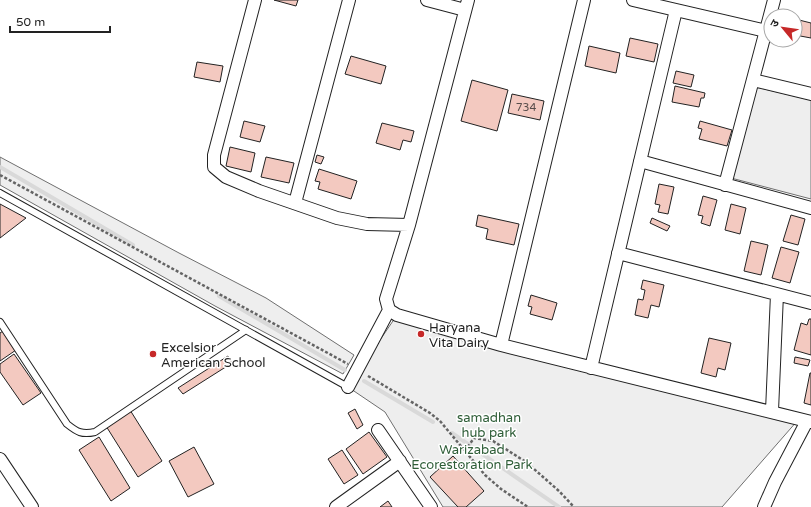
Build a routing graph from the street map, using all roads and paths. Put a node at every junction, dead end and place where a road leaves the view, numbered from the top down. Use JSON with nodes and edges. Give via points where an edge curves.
{"nodes":[{"id":1,"x":255,"y":0,"type":"edge"},
{"id":2,"x":349,"y":0,"type":"edge"},
{"id":3,"x":427,"y":0,"type":"edge"},
{"id":4,"x":584,"y":0,"type":"edge"},
{"id":5,"x":633,"y":0,"type":"edge"},
{"id":6,"x":467,"y":5,"type":"edge"},
{"id":7,"x":676,"y":10,"type":"junction"},
{"id":8,"x":763,"y":30,"type":"edge"},
{"id":9,"x":763,"y":42,"type":"edge"},
{"id":10,"x":753,"y":80,"type":"junction"},
{"id":11,"x":811,"y":94,"type":"edge"},
{"id":12,"x":640,"y":161,"type":"junction"},
{"id":13,"x":0,"y":175,"type":"edge"},
{"id":14,"x":725,"y":185,"type":"junction"},
{"id":15,"x":0,"y":193,"type":"edge"},
{"id":16,"x":295,"y":203,"type":"junction"},
{"id":17,"x":811,"y":208,"type":"edge"},
{"id":18,"x":409,"y":225,"type":"junction"},
{"id":19,"x":618,"y":253,"type":"junction"},
{"id":20,"x":777,"y":294,"type":"junction"},
{"id":21,"x":811,"y":303,"type":"edge"},
{"id":22,"x":389,"y":310,"type":"junction"},
{"id":23,"x":0,"y":322,"type":"edge"},
{"id":24,"x":246,"y":330,"type":"junction"},
{"id":25,"x":501,"y":345,"type":"junction"},
{"id":26,"x":349,"y":364,"type":"dead end"},
{"id":27,"x":591,"y":368,"type":"junction"},
{"id":28,"x":365,"y":375,"type":"dead end"},
{"id":29,"x":348,"y":387,"type":"joint"},
{"id":30,"x":772,"y":411,"type":"junction"},
{"id":31,"x":809,"y":421,"type":"edge"},
{"id":32,"x":378,"y":430,"type":"dead end"},
{"id":33,"x":465,"y":451,"type":"junction"},
{"id":34,"x":0,"y":459,"type":"edge"},
{"id":35,"x":400,"y":461,"type":"junction"},
{"id":36,"x":32,"y":507,"type":"edge"},
{"id":37,"x":336,"y":507,"type":"edge"},
{"id":38,"x":431,"y":507,"type":"edge"},
{"id":39,"x":528,"y":507,"type":"edge"},
{"id":40,"x":574,"y":507,"type":"edge"},
{"id":41,"x":764,"y":507,"type":"edge"}],
"edges":[{"from":1,"to":16,"type":"street","via":[[214,155],[214,167],[226,177]]},
{"from":2,"to":16,"type":"street"},
{"from":3,"to":6,"type":"street"},
{"from":4,"to":25,"type":"street"},
{"from":5,"to":7,"type":"street"},
{"from":6,"to":18,"type":"street"},
{"from":7,"to":8,"type":"street"},
{"from":7,"to":12,"type":"street"},
{"from":9,"to":10,"type":"street"},
{"from":10,"to":11,"type":"street"},
{"from":10,"to":14,"type":"street"},
{"from":12,"to":14,"type":"street"},
{"from":12,"to":19,"type":"street"},
{"from":13,"to":26,"type":"path"},
{"from":14,"to":17,"type":"street"},
{"from":15,"to":24,"type":"lane"},
{"from":16,"to":18,"type":"street","via":[[336,218],[367,224]]},
{"from":18,"to":22,"type":"street","via":[[386,299]]},
{"from":19,"to":20,"type":"street"},
{"from":19,"to":27,"type":"street"},
{"from":20,"to":21,"type":"street"},
{"from":20,"to":30,"type":"street"},
{"from":22,"to":25,"type":"street","via":[[397,315]]},
{"from":22,"to":29,"type":"street"},
{"from":23,"to":24,"type":"lane","via":[[67,424],[75,431],[85,434],[95,432]]},
{"from":24,"to":29,"type":"lane"},
{"from":25,"to":27,"type":"street"},
{"from":27,"to":30,"type":"street"},
{"from":28,"to":33,"type":"path","via":[[430,413]]},
{"from":30,"to":31,"type":"street"},
{"from":31,"to":41,"type":"street"},
{"from":32,"to":35,"type":"street"},
{"from":33,"to":39,"type":"path","via":[[485,475]]},
{"from":33,"to":40,"type":"path","via":[[474,438],[493,441],[526,462]]},
{"from":34,"to":36,"type":"street"},
{"from":35,"to":37,"type":"street"},
{"from":35,"to":38,"type":"street"}]}
